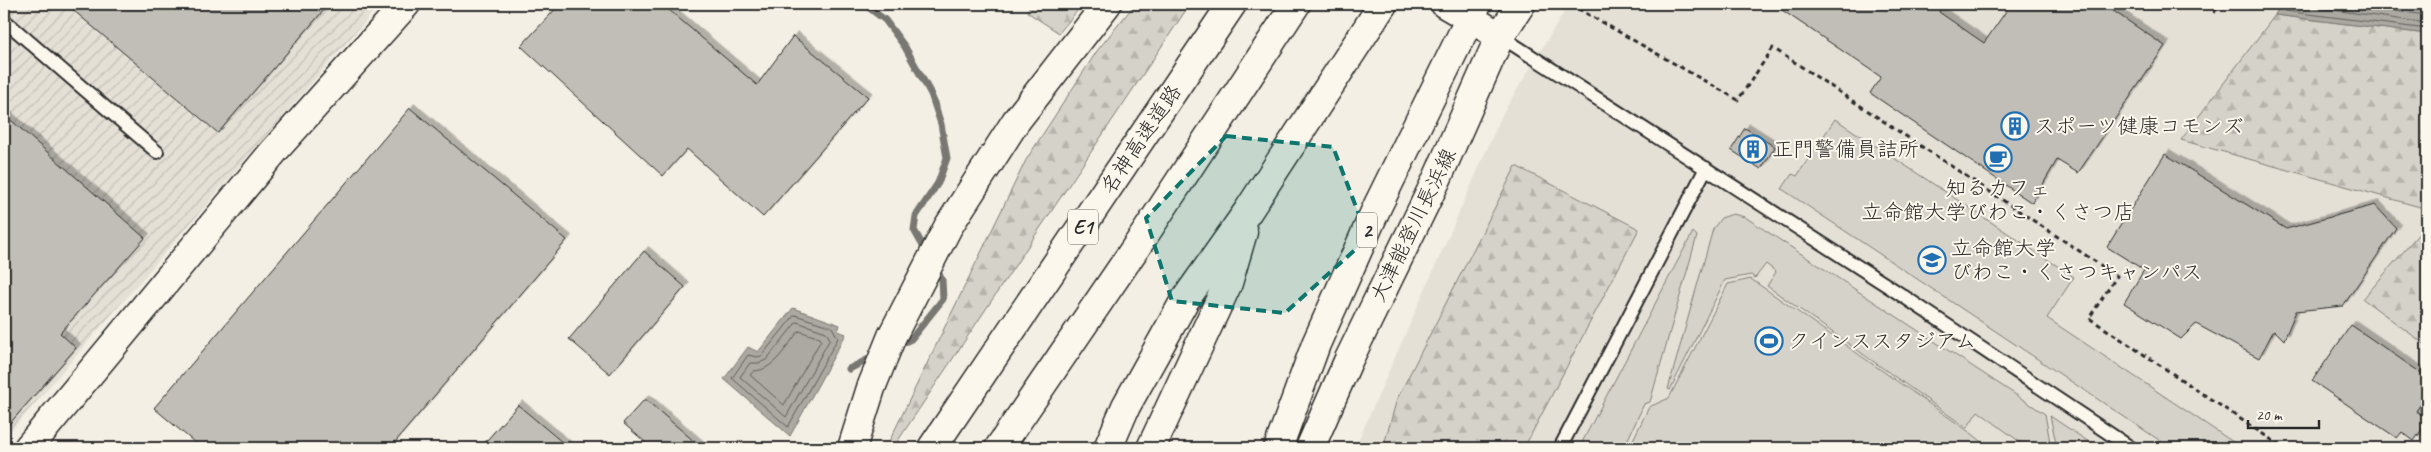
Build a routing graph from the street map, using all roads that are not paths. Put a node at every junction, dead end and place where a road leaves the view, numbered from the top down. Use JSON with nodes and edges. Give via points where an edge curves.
{"nodes":[{"id":1,"x":406,"y":4,"type":"edge"},
{"id":2,"x":1107,"y":4,"type":"edge"},
{"id":3,"x":1232,"y":4,"type":"edge"},
{"id":4,"x":1296,"y":4,"type":"edge"},
{"id":5,"x":1383,"y":4,"type":"edge"},
{"id":6,"x":1444,"y":4,"type":"edge"},
{"id":7,"x":1521,"y":4,"type":"edge"},
{"id":8,"x":1473,"y":10,"type":"edge"},
{"id":9,"x":4,"y":20,"type":"edge"},
{"id":10,"x":1500,"y":36,"type":"junction"},
{"id":11,"x":157,"y":152,"type":"dead end"},
{"id":12,"x":1706,"y":168,"type":"junction"},
{"id":13,"x":1248,"y":211,"type":"junction"},
{"id":14,"x":28,"y":448,"type":"edge"},
{"id":15,"x":852,"y":448,"type":"edge"},
{"id":16,"x":932,"y":448,"type":"edge"},
{"id":17,"x":999,"y":448,"type":"edge"},
{"id":18,"x":1108,"y":448,"type":"edge"},
{"id":19,"x":1150,"y":448,"type":"edge"},
{"id":20,"x":1278,"y":448,"type":"edge"},
{"id":21,"x":1310,"y":448,"type":"edge"},
{"id":22,"x":1560,"y":448,"type":"edge"},
{"id":23,"x":2131,"y":448,"type":"edge"}],
"edges":[{"from":1,"to":14,"type":"main road","via":[[274,151]]},
{"from":2,"to":15,"type":"main road","via":[[1016,121],[948,228],[892,336]]},
{"from":3,"to":16,"type":"main road","name":"名神高速道路","number":"E1"},
{"from":4,"to":17,"type":"main road"},
{"from":5,"to":13,"type":"main road"},
{"from":6,"to":8,"type":"main road"},
{"from":7,"to":10,"type":"main road","name":"大津能登川長浜線","number":"2"},
{"from":8,"to":10,"type":"main road"},
{"from":8,"to":20,"type":"main road","name":"大津能登川長浜線","number":"2","via":[[1378,205],[1316,344]]},
{"from":9,"to":11,"type":"lane"},
{"from":10,"to":12,"type":"lane"},
{"from":10,"to":21,"type":"main road","name":"大津能登川長浜線","number":"2","via":[[1436,181],[1349,358]]},
{"from":12,"to":22,"type":"lane"},
{"from":12,"to":23,"type":"lane"},
{"from":13,"to":18,"type":"main road","via":[[1186,300],[1126,406]]},
{"from":13,"to":19,"type":"main road","via":[[1228,283]]}]}
